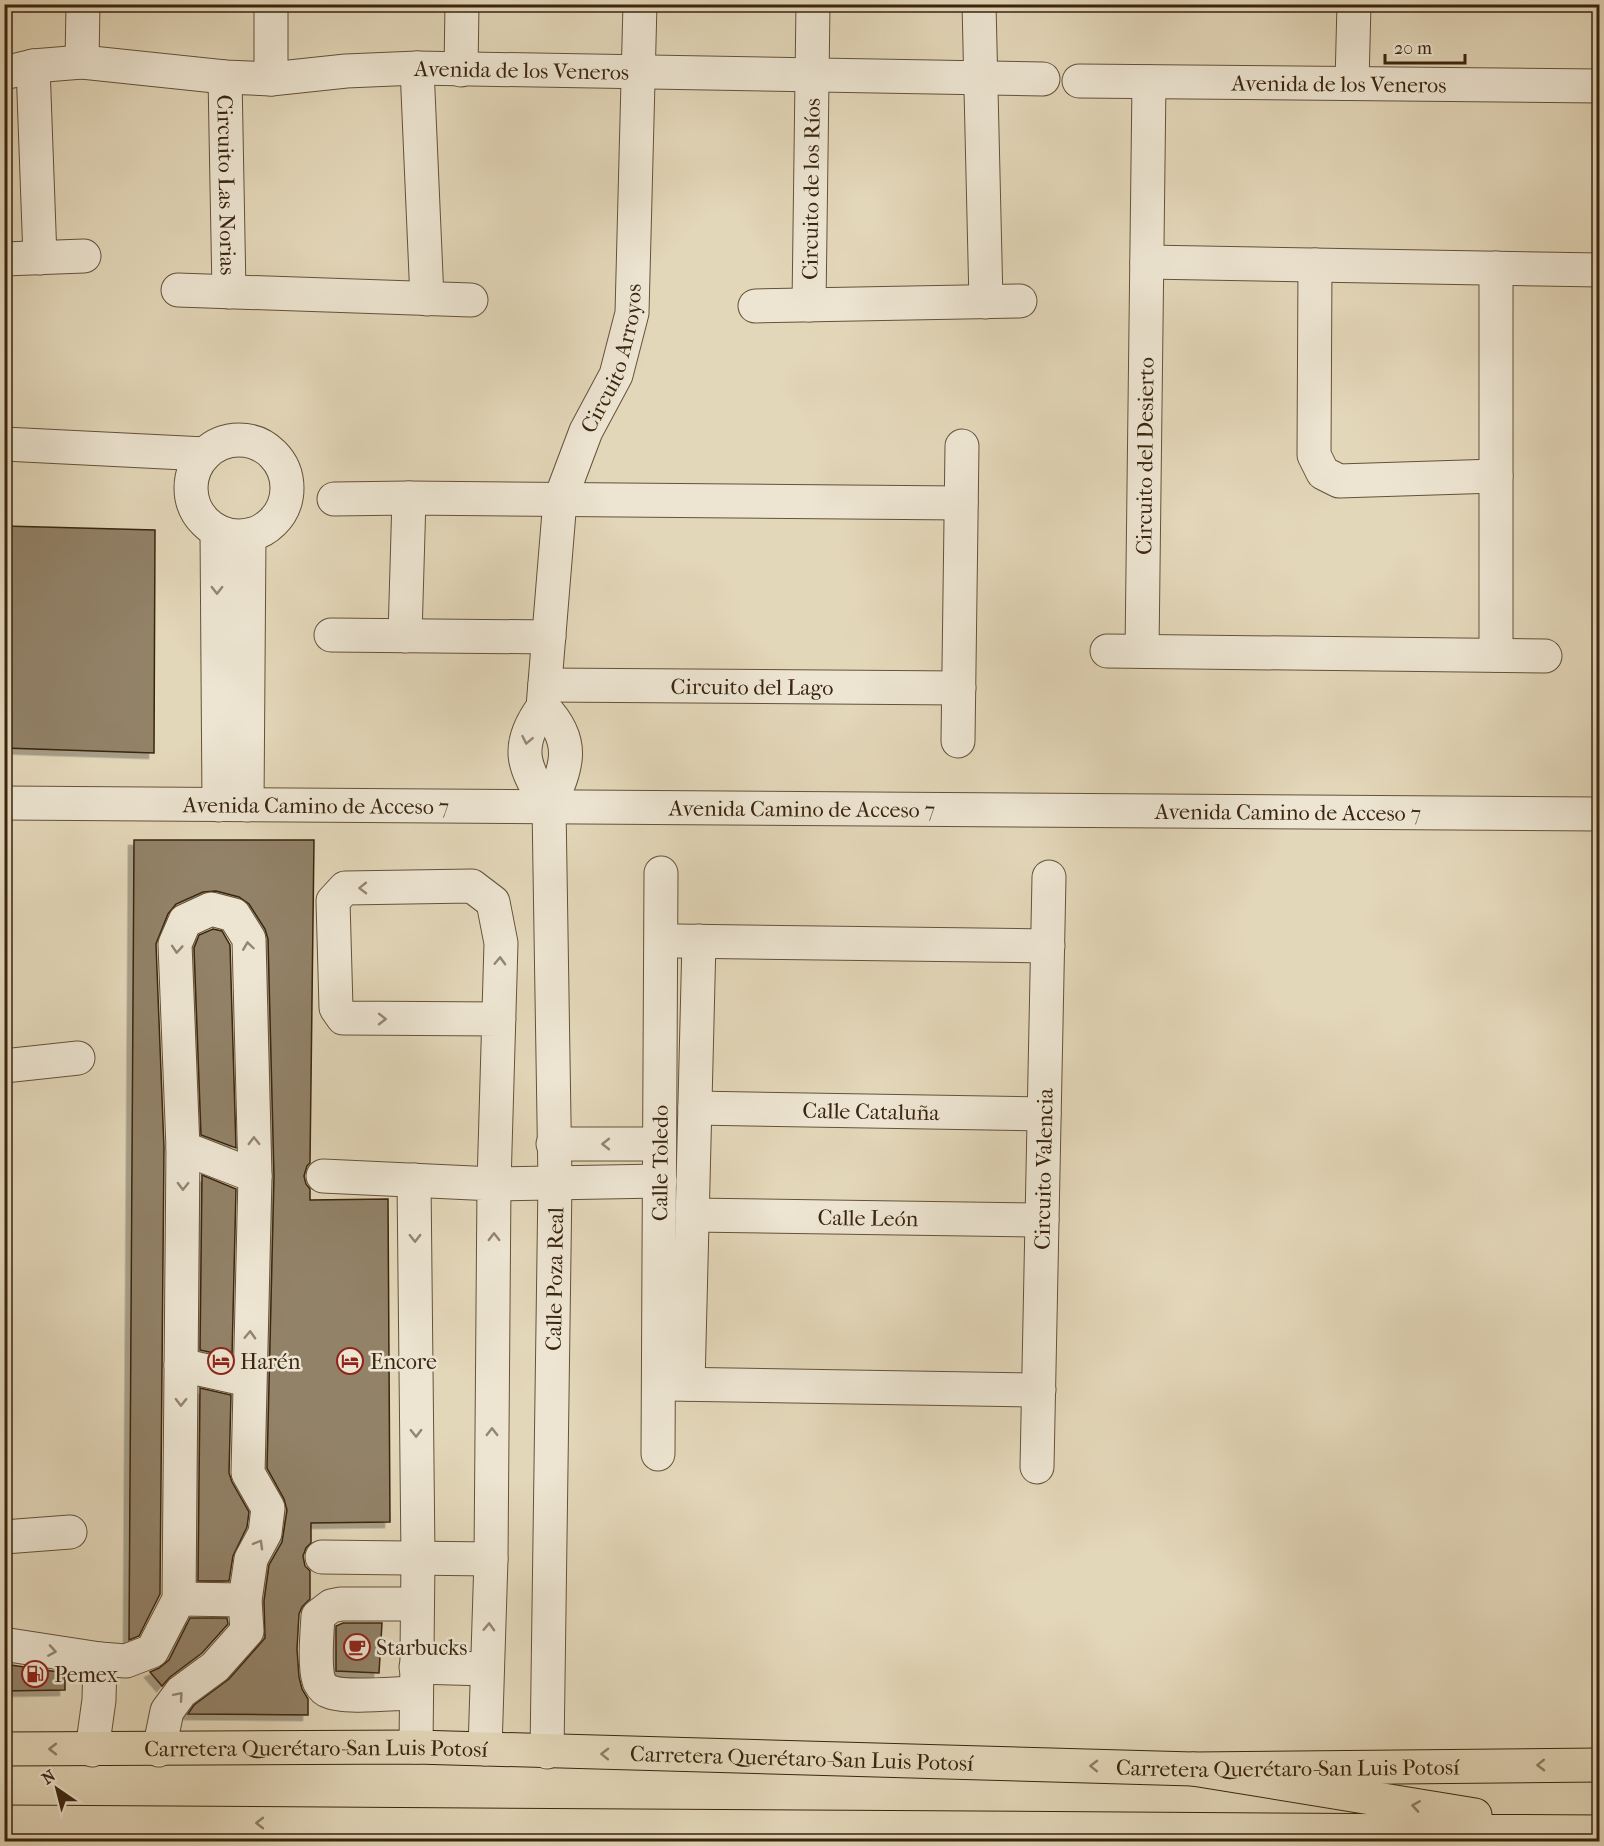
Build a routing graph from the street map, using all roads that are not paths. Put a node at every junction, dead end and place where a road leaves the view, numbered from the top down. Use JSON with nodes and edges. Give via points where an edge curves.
{"nodes":[{"id":1,"x":83,"y":4,"type":"edge"},
{"id":2,"x":271,"y":4,"type":"edge"},
{"id":3,"x":462,"y":4,"type":"edge"},
{"id":4,"x":640,"y":4,"type":"edge"},
{"id":5,"x":813,"y":4,"type":"edge"},
{"id":6,"x":979,"y":4,"type":"edge"},
{"id":7,"x":1354,"y":4,"type":"edge"},
{"id":8,"x":82,"y":62,"type":"junction"},
{"id":9,"x":417,"y":68,"type":"junction"},
{"id":10,"x":19,"y":69,"type":"edge"},
{"id":11,"x":461,"y":70,"type":"junction"},
{"id":12,"x":639,"y":73,"type":"junction"},
{"id":13,"x":812,"y":75,"type":"junction"},
{"id":14,"x":225,"y":77,"type":"junction"},
{"id":15,"x":980,"y":78,"type":"junction"},
{"id":16,"x":271,"y":79,"type":"junction"},
{"id":17,"x":1043,"y":79,"type":"dead end"},
{"id":18,"x":1079,"y":81,"type":"dead end"},
{"id":19,"x":1149,"y":82,"type":"junction"},
{"id":20,"x":1352,"y":84,"type":"junction"},
{"id":21,"x":1599,"y":86,"type":"edge"},
{"id":22,"x":84,"y":256,"type":"dead end"},
{"id":23,"x":40,"y":258,"type":"junction"},
{"id":24,"x":4,"y":259,"type":"edge"},
{"id":25,"x":1147,"y":262,"type":"junction"},
{"id":26,"x":1315,"y":265,"type":"junction"},
{"id":27,"x":1496,"y":268,"type":"junction"},
{"id":28,"x":1599,"y":270,"type":"edge"},
{"id":29,"x":178,"y":290,"type":"dead end"},
{"id":30,"x":229,"y":292,"type":"junction"},
{"id":31,"x":427,"y":299,"type":"junction"},
{"id":32,"x":471,"y":300,"type":"dead end"},
{"id":33,"x":1020,"y":301,"type":"dead end"},
{"id":34,"x":986,"y":302,"type":"junction"},
{"id":35,"x":809,"y":305,"type":"junction"},
{"id":36,"x":755,"y":306,"type":"dead end"},
{"id":37,"x":4,"y":444,"type":"edge"},
{"id":38,"x":962,"y":447,"type":"dead end"},
{"id":39,"x":205,"y":454,"type":"junction"},
{"id":40,"x":1496,"y":476,"type":"junction"},
{"id":41,"x":409,"y":498,"type":"junction"},
{"id":42,"x":334,"y":499,"type":"dead end"},
{"id":43,"x":560,"y":500,"type":"junction"},
{"id":44,"x":962,"y":504,"type":"junction"},
{"id":45,"x":217,"y":531,"type":"junction"},
{"id":46,"x":249,"y":535,"type":"junction"},
{"id":47,"x":331,"y":635,"type":"dead end"},
{"id":48,"x":405,"y":636,"type":"junction"},
{"id":49,"x":549,"y":637,"type":"junction"},
{"id":50,"x":1107,"y":651,"type":"dead end"},
{"id":51,"x":1142,"y":651,"type":"junction"},
{"id":52,"x":1496,"y":655,"type":"junction"},
{"id":53,"x":1545,"y":656,"type":"dead end"},
{"id":54,"x":233,"y":683,"type":"junction"},
{"id":55,"x":959,"y":688,"type":"junction"},
{"id":56,"x":544,"y":696,"type":"junction"},
{"id":57,"x":958,"y":741,"type":"dead end"},
{"id":58,"x":4,"y":803,"type":"edge"},
{"id":59,"x":233,"y":805,"type":"junction"},
{"id":60,"x":549,"y":807,"type":"junction"},
{"id":61,"x":1599,"y":814,"type":"edge"},
{"id":62,"x":661,"y":873,"type":"dead end"},
{"id":63,"x":1049,"y":877,"type":"dead end"},
{"id":64,"x":660,"y":941,"type":"junction"},
{"id":65,"x":699,"y":941,"type":"junction"},
{"id":66,"x":1048,"y":946,"type":"junction"},
{"id":67,"x":499,"y":1019,"type":"junction"},
{"id":68,"x":78,"y":1058,"type":"dead end"},
{"id":69,"x":4,"y":1066,"type":"edge"},
{"id":70,"x":695,"y":1108,"type":"junction"},
{"id":71,"x":1044,"y":1114,"type":"junction"},
{"id":72,"x":553,"y":1144,"type":"junction"},
{"id":73,"x":659,"y":1144,"type":"junction"},
{"id":74,"x":183,"y":1148,"type":"junction"},
{"id":75,"x":255,"y":1176,"type":"junction"},
{"id":76,"x":323,"y":1176,"type":"dead end"},
{"id":77,"x":414,"y":1180,"type":"junction"},
{"id":78,"x":660,"y":1181,"type":"junction"},
{"id":79,"x":555,"y":1182,"type":"junction"},
{"id":80,"x":494,"y":1184,"type":"junction"},
{"id":81,"x":692,"y":1215,"type":"junction"},
{"id":82,"x":1042,"y":1220,"type":"junction"},
{"id":83,"x":181,"y":1365,"type":"junction"},
{"id":84,"x":248,"y":1380,"type":"junction"},
{"id":85,"x":673,"y":1384,"type":"junction"},
{"id":86,"x":1039,"y":1390,"type":"junction"},
{"id":87,"x":658,"y":1454,"type":"dead end"},
{"id":88,"x":1037,"y":1467,"type":"dead end"},
{"id":89,"x":70,"y":1532,"type":"dead end"},
{"id":90,"x":4,"y":1537,"type":"edge"},
{"id":91,"x":322,"y":1557,"type":"dead end"},
{"id":92,"x":418,"y":1558,"type":"junction"},
{"id":93,"x":491,"y":1559,"type":"junction"},
{"id":94,"x":179,"y":1599,"type":"junction"},
{"id":95,"x":245,"y":1600,"type":"junction"},
{"id":96,"x":417,"y":1604,"type":"junction"},
{"id":97,"x":4,"y":1646,"type":"edge"},
{"id":98,"x":100,"y":1659,"type":"junction"},
{"id":99,"x":487,"y":1669,"type":"junction"},
{"id":100,"x":416,"y":1680,"type":"junction"},
{"id":101,"x":416,"y":1747,"type":"junction"},
{"id":102,"x":4,"y":1749,"type":"edge"},
{"id":103,"x":485,"y":1749,"type":"junction"},
{"id":104,"x":92,"y":1750,"type":"junction"},
{"id":105,"x":159,"y":1750,"type":"junction"},
{"id":106,"x":547,"y":1752,"type":"junction"},
{"id":107,"x":1599,"y":1765,"type":"edge"},
{"id":108,"x":1193,"y":1769,"type":"junction"},
{"id":109,"x":4,"y":1822,"type":"edge"},
{"id":110,"x":1589,"y":1832,"type":"edge"}],
"edges":[{"from":1,"to":8,"type":"street"},
{"from":2,"to":16,"type":"street"},
{"from":3,"to":11,"type":"street"},
{"from":4,"to":12,"type":"street","name":"Circuito Arroyos"},
{"from":5,"to":13,"type":"street","name":"Circuito de los Ríos"},
{"from":6,"to":15,"type":"street"},
{"from":7,"to":20,"type":"street"},
{"from":8,"to":10,"type":"street","name":"Avenida de los Veneros"},
{"from":8,"to":14,"type":"street","name":"Avenida de los Veneros"},
{"from":9,"to":11,"type":"street","name":"Avenida de los Veneros"},
{"from":9,"to":16,"type":"street","name":"Avenida de los Veneros","via":[[346,70]]},
{"from":9,"to":31,"type":"street"},
{"from":10,"to":23,"type":"street"},
{"from":11,"to":12,"type":"street","name":"Avenida de los Veneros"},
{"from":12,"to":13,"type":"street","name":"Avenida de los Veneros"},
{"from":12,"to":43,"type":"street","name":"Circuito Arroyos","via":[[632,313],[616,375],[586,431]]},
{"from":13,"to":15,"type":"street","name":"Avenida de los Veneros"},
{"from":13,"to":35,"type":"street","name":"Circuito de los Ríos"},
{"from":14,"to":16,"type":"street","name":"Avenida de los Veneros"},
{"from":14,"to":30,"type":"street","name":"Circuito Las Norias"},
{"from":15,"to":17,"type":"street","name":"Avenida de los Veneros"},
{"from":15,"to":34,"type":"street"},
{"from":18,"to":19,"type":"street","name":"Avenida de los Veneros"},
{"from":19,"to":20,"type":"street","name":"Avenida de los Veneros"},
{"from":19,"to":25,"type":"street","name":"Circuito del Desierto"},
{"from":20,"to":21,"type":"street","name":"Avenida de los Veneros"},
{"from":22,"to":23,"type":"street"},
{"from":23,"to":24,"type":"street"},
{"from":25,"to":26,"type":"street"},
{"from":25,"to":51,"type":"street","name":"Circuito del Desierto"},
{"from":26,"to":27,"type":"street"},
{"from":26,"to":40,"type":"street","via":[[1314,455],[1323,472],[1339,481]]},
{"from":27,"to":28,"type":"street"},
{"from":27,"to":40,"type":"street"},
{"from":29,"to":30,"type":"street","name":"Circuito Las Norias"},
{"from":30,"to":31,"type":"street","name":"Circuito Las Norias"},
{"from":31,"to":32,"type":"street","name":"Circuito Las Norias"},
{"from":33,"to":34,"type":"street","name":"Circuito de los Ríos"},
{"from":34,"to":35,"type":"street","name":"Circuito de los Ríos"},
{"from":35,"to":36,"type":"street","name":"Circuito de los Ríos"},
{"from":37,"to":39,"type":"street"},
{"from":38,"to":44,"type":"street"},
{"from":39,"to":45,"type":"street","via":[[196,466],[192,496],[205,522]]},
{"from":39,"to":46,"type":"street","via":[[218,444],[234,440],[266,447],[278,458],[288,488],[285,504],[277,519]]},
{"from":40,"to":52,"type":"street"},
{"from":41,"to":42,"type":"street"},
{"from":41,"to":43,"type":"street"},
{"from":41,"to":48,"type":"street"},
{"from":43,"to":44,"type":"street"},
{"from":43,"to":49,"type":"street","name":"Circuito Arroyos"},
{"from":44,"to":55,"type":"street"},
{"from":45,"to":46,"type":"street"},
{"from":45,"to":54,"type":"street","one_way":true},
{"from":46,"to":54,"type":"street"},
{"from":47,"to":48,"type":"street"},
{"from":48,"to":49,"type":"street"},
{"from":49,"to":56,"type":"street","name":"Circuito Arroyos"},
{"from":50,"to":51,"type":"street"},
{"from":51,"to":52,"type":"street"},
{"from":52,"to":53,"type":"street"},
{"from":54,"to":59,"type":"street"},
{"from":55,"to":56,"type":"street","name":"Circuito del Lago"},
{"from":55,"to":57,"type":"street"},
{"from":56,"to":60,"type":"street","name":"Circuito Arroyos","via":[[526,739],[525,758],[530,776]]},
{"from":58,"to":59,"type":"street","name":"Avenida Camino de Acceso 7"},
{"from":59,"to":60,"type":"street","name":"Avenida Camino de Acceso 7"},
{"from":60,"to":61,"type":"street","name":"Avenida Camino de Acceso 7"},
{"from":60,"to":72,"type":"street","name":"Calle Poza Real"},
{"from":62,"to":64,"type":"street","name":"Calle Toledo"},
{"from":63,"to":66,"type":"street","name":"Circuito Valencia"},
{"from":64,"to":65,"type":"street"},
{"from":64,"to":73,"type":"street","name":"Calle Toledo"},
{"from":65,"to":66,"type":"street"},
{"from":65,"to":70,"type":"street","name":"Calle Toledo"},
{"from":66,"to":71,"type":"street","name":"Circuito Valencia"},
{"from":67,"to":67,"type":"street","one_way":true,"via":[[501,943],[493,902],[472,886],[345,888],[333,901],[336,1008],[343,1018]]},
{"from":67,"to":80,"type":"street"},
{"from":68,"to":69,"type":"street"},
{"from":70,"to":71,"type":"street","name":"Calle Cataluña"},
{"from":70,"to":81,"type":"street","name":"Calle Toledo"},
{"from":71,"to":82,"type":"street","name":"Circuito Valencia"},
{"from":73,"to":72,"type":"street","one_way":true},
{"from":72,"to":79,"type":"street","name":"Calle Poza Real"},
{"from":73,"to":78,"type":"street","name":"Calle Toledo"},
{"from":74,"to":75,"type":"street"},
{"from":75,"to":74,"type":"street","one_way":true,"via":[[249,939],[234,915],[211,909],[185,921],[175,944]]},
{"from":74,"to":83,"type":"street","one_way":true},
{"from":84,"to":75,"type":"street","one_way":true},
{"from":76,"to":77,"type":"street"},
{"from":77,"to":80,"type":"street"},
{"from":77,"to":92,"type":"street","one_way":true},
{"from":78,"to":79,"type":"street"},
{"from":78,"to":85,"type":"street","name":"Calle Toledo"},
{"from":79,"to":80,"type":"street"},
{"from":79,"to":106,"type":"street","name":"Calle Poza Real"},
{"from":93,"to":80,"type":"street","one_way":true},
{"from":81,"to":82,"type":"street","name":"Calle León"},
{"from":81,"to":85,"type":"street","name":"Calle Toledo"},
{"from":82,"to":86,"type":"street","name":"Circuito Valencia"},
{"from":83,"to":84,"type":"street"},
{"from":83,"to":94,"type":"street","one_way":true},
{"from":95,"to":84,"type":"street","one_way":true,"via":[[250,1559],[265,1533],[268,1508],[248,1473]]},
{"from":85,"to":86,"type":"street"},
{"from":85,"to":87,"type":"street","name":"Calle Toledo"},
{"from":86,"to":88,"type":"street","name":"Circuito Valencia"},
{"from":89,"to":90,"type":"street"},
{"from":91,"to":92,"type":"street"},
{"from":92,"to":93,"type":"street"},
{"from":92,"to":96,"type":"street"},
{"from":99,"to":93,"type":"street","one_way":true},
{"from":94,"to":95,"type":"street"},
{"from":94,"to":98,"type":"street","via":[[152,1651],[126,1661]]},
{"from":105,"to":95,"type":"street","one_way":true,"via":[[167,1711],[181,1692],[215,1667],[247,1631]]},
{"from":96,"to":100,"type":"street"},
{"from":96,"to":100,"type":"street","via":[[331,1606],[318,1616],[317,1629],[318,1674],[326,1691],[339,1694]]},
{"from":97,"to":98,"type":"street","one_way":true},
{"from":98,"to":104,"type":"street"},
{"from":99,"to":100,"type":"street"},
{"from":99,"to":103,"type":"street"},
{"from":100,"to":101,"type":"street"},
{"from":101,"to":103,"type":"main road","name":"Carretera Querétaro-San Luis Potosí"},
{"from":101,"to":105,"type":"main road","name":"Carretera Querétaro-San Luis Potosí"},
{"from":104,"to":102,"type":"main road","name":"Carretera Querétaro-San Luis Potosí","one_way":true},
{"from":103,"to":106,"type":"main road","name":"Carretera Querétaro-San Luis Potosí"},
{"from":104,"to":105,"type":"main road","name":"Carretera Querétaro-San Luis Potosí"},
{"from":108,"to":106,"type":"main road","name":"Carretera Querétaro-San Luis Potosí","one_way":true},
{"from":107,"to":108,"type":"main road","name":"Carretera Querétaro-San Luis Potosí","one_way":true},
{"from":110,"to":108,"type":"main road","one_way":true},
{"from":110,"to":109,"type":"main road","one_way":true}]}
